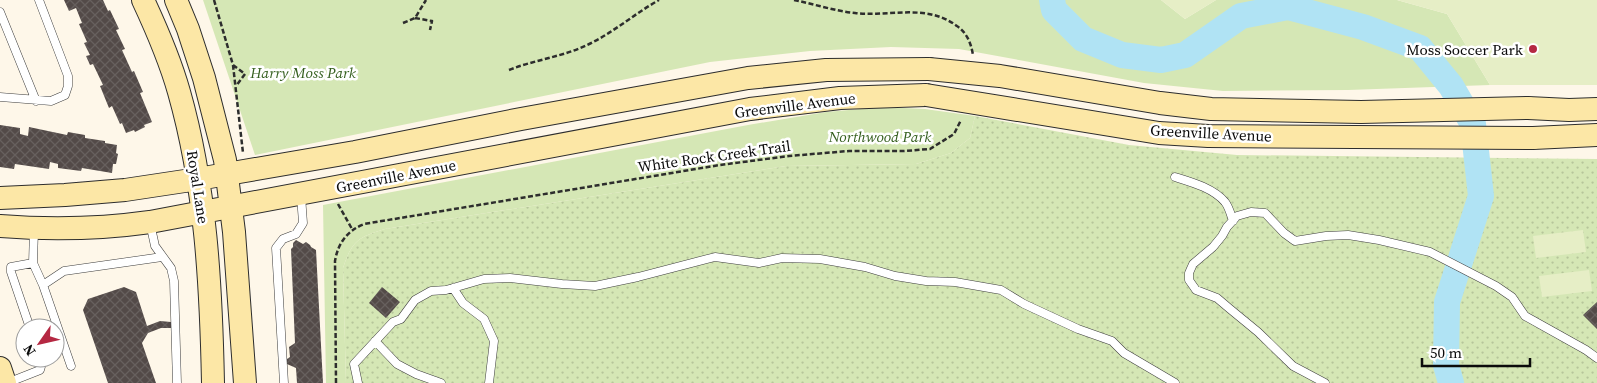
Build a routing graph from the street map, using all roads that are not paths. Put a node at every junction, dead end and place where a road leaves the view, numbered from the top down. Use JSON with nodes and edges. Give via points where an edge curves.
{"nodes":[{"id":1,"x":39,"y":0,"type":"edge"},
{"id":2,"x":144,"y":0,"type":"edge"},
{"id":3,"x":176,"y":0,"type":"edge"},
{"id":4,"x":0,"y":12,"type":"edge"},
{"id":5,"x":0,"y":97,"type":"edge"},
{"id":6,"x":36,"y":101,"type":"junction"},
{"id":7,"x":1597,"y":109,"type":"edge"},
{"id":8,"x":521,"y":119,"type":"junction"},
{"id":9,"x":1597,"y":135,"type":"edge"},
{"id":10,"x":525,"y":151,"type":"junction"},
{"id":11,"x":226,"y":174,"type":"junction"},
{"id":12,"x":1175,"y":177,"type":"dead end"},
{"id":13,"x":198,"y":179,"type":"junction"},
{"id":14,"x":301,"y":194,"type":"junction"},
{"id":15,"x":0,"y":198,"type":"edge"},
{"id":16,"x":231,"y":207,"type":"junction"},
{"id":17,"x":203,"y":211,"type":"junction"},
{"id":18,"x":1233,"y":221,"type":"junction"},
{"id":19,"x":150,"y":222,"type":"junction"},
{"id":20,"x":0,"y":226,"type":"edge"},
{"id":21,"x":34,"y":228,"type":"junction"},
{"id":22,"x":162,"y":258,"type":"junction"},
{"id":23,"x":33,"y":262,"type":"junction"},
{"id":24,"x":43,"y":285,"type":"junction"},
{"id":25,"x":453,"y":288,"type":"junction"},
{"id":26,"x":26,"y":318,"type":"edge"},
{"id":27,"x":375,"y":341,"type":"junction"},
{"id":28,"x":1597,"y":358,"type":"edge"},
{"id":29,"x":71,"y":366,"type":"dead end"},
{"id":30,"x":0,"y":368,"type":"edge"},
{"id":31,"x":41,"y":368,"type":"edge"},
{"id":32,"x":6,"y":383,"type":"edge"},
{"id":33,"x":178,"y":383,"type":"edge"},
{"id":34,"x":213,"y":383,"type":"edge"},
{"id":35,"x":245,"y":383,"type":"edge"},
{"id":36,"x":284,"y":383,"type":"edge"},
{"id":37,"x":358,"y":383,"type":"edge"},
{"id":38,"x":441,"y":383,"type":"edge"},
{"id":39,"x":489,"y":383,"type":"edge"},
{"id":40,"x":1175,"y":383,"type":"edge"},
{"id":41,"x":1324,"y":383,"type":"edge"}],
"edges":[{"from":1,"to":6,"type":"lane","via":[[68,76],[68,86],[65,95],[51,101]]},
{"from":2,"to":13,"type":"main road","name":"Royal Lane","via":[[179,91]]},
{"from":3,"to":11,"type":"main road","name":"Royal Lane","via":[[206,87]]},
{"from":4,"to":6,"type":"lane"},
{"from":5,"to":6,"type":"lane"},
{"from":7,"to":8,"type":"main road","name":"Greenville Avenue","bridge":true,"via":[[1361,112],[1210,109],[929,68],[780,74]]},
{"from":8,"to":10,"type":"main road"},
{"from":8,"to":11,"type":"main road","name":"Greenville Avenue"},
{"from":9,"to":10,"type":"main road","name":"Greenville Avenue","bridge":true,"via":[[1533,138],[1208,136],[1159,133],[926,95],[840,98],[786,104]]},
{"from":10,"to":14,"type":"main road","name":"Greenville Avenue"},
{"from":11,"to":13,"type":"main road","name":"Greenville Avenue"},
{"from":11,"to":16,"type":"main road","name":"Royal Lane"},
{"from":12,"to":18,"type":"lane","via":[[1213,192],[1225,202]]},
{"from":13,"to":15,"type":"main road","name":"Greenville Avenue","via":[[125,190]]},
{"from":13,"to":17,"type":"main road","name":"Royal Lane"},
{"from":14,"to":16,"type":"main road","name":"Greenville Avenue"},
{"from":14,"to":36,"type":"lane","via":[[304,224],[276,248]]},
{"from":16,"to":17,"type":"main road","name":"Greenville Avenue"},
{"from":16,"to":35,"type":"main road","name":"Royal Lane"},
{"from":17,"to":19,"type":"main road","name":"Greenville Avenue"},
{"from":17,"to":34,"type":"main road","name":"Royal Lane"},
{"from":18,"to":28,"type":"lane","via":[[1250,212],[1265,213],[1295,241],[1348,235],[1430,252],[1496,286],[1512,297],[1525,316]]},
{"from":18,"to":41,"type":"lane","via":[[1213,247],[1193,264],[1189,280],[1196,290],[1217,298],[1293,366]]},
{"from":19,"to":21,"type":"main road","name":"Greenville Avenue","via":[[115,227]]},
{"from":19,"to":22,"type":"lane","via":[[155,246]]},
{"from":20,"to":21,"type":"main road","name":"Greenville Avenue"},
{"from":21,"to":23,"type":"lane"},
{"from":22,"to":24,"type":"lane","via":[[64,271]]},
{"from":22,"to":33,"type":"lane","via":[[174,281]]},
{"from":23,"to":24,"type":"lane"},
{"from":23,"to":26,"type":"lane","via":[[12,267],[10,272]]},
{"from":24,"to":29,"type":"lane"},
{"from":25,"to":27,"type":"lane","via":[[431,291],[415,300],[401,319],[393,322]]},
{"from":25,"to":39,"type":"lane","via":[[462,303],[484,319],[494,341]]},
{"from":25,"to":40,"type":"lane","via":[[484,279],[510,278],[595,286],[715,257],[759,263],[782,258],[820,259],[895,276],[1001,290],[1078,329],[1112,341],[1124,353]]},
{"from":27,"to":37,"type":"lane","via":[[354,364]]},
{"from":27,"to":38,"type":"lane","via":[[398,364]]},
{"from":30,"to":32,"type":"main road"},
{"from":31,"to":32,"type":"lane"}]}
